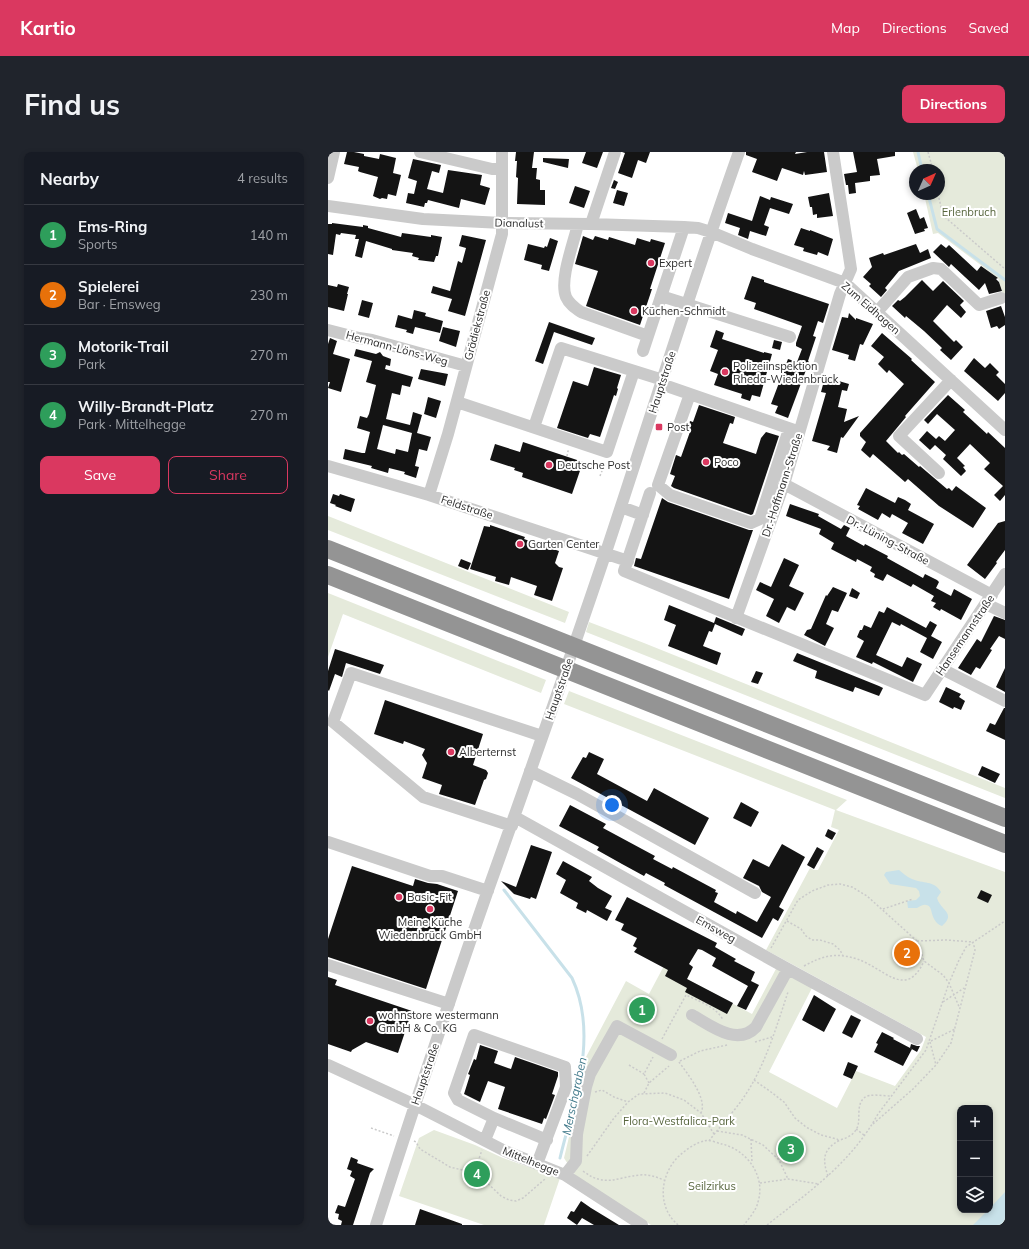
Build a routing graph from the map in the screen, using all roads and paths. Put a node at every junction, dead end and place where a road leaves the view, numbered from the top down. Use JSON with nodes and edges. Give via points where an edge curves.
{"nodes":[{"id":1,"x":334,"y":152,"type":"edge"},
{"id":2,"x":420,"y":152,"type":"edge"},
{"id":3,"x":502,"y":152,"type":"edge"},
{"id":4,"x":615,"y":152,"type":"edge"},
{"id":5,"x":739,"y":152,"type":"edge"},
{"id":6,"x":833,"y":152,"type":"edge"},
{"id":7,"x":928,"y":152,"type":"edge"},
{"id":8,"x":931,"y":164,"type":"edge"},
{"id":9,"x":502,"y":169,"type":"junction"},
{"id":10,"x":328,"y":178,"type":"edge"},
{"id":11,"x":939,"y":200,"type":"edge"},
{"id":12,"x":328,"y":206,"type":"edge"},
{"id":13,"x":502,"y":223,"type":"junction"},
{"id":14,"x":578,"y":224,"type":"junction"},
{"id":15,"x":591,"y":224,"type":"junction"},
{"id":16,"x":684,"y":227,"type":"junction"},
{"id":17,"x":711,"y":232,"type":"junction"},
{"id":18,"x":1005,"y":269,"type":"edge"},
{"id":19,"x":845,"y":283,"type":"junction"},
{"id":20,"x":661,"y":296,"type":"junction"},
{"id":21,"x":1001,"y":298,"type":"dead end"},
{"id":22,"x":687,"y":304,"type":"junction"},
{"id":23,"x":877,"y":312,"type":"junction"},
{"id":24,"x":328,"y":330,"type":"edge"},
{"id":25,"x":648,"y":336,"type":"junction"},
{"id":26,"x":790,"y":337,"type":"dead end"},
{"id":27,"x":642,"y":351,"type":"dead end"},
{"id":28,"x":466,"y":366,"type":"junction"},
{"id":29,"x":634,"y":371,"type":"junction"},
{"id":30,"x":951,"y":380,"type":"junction"},
{"id":31,"x":662,"y":382,"type":"junction"},
{"id":32,"x":690,"y":394,"type":"junction"},
{"id":33,"x":457,"y":402,"type":"junction"},
{"id":34,"x":534,"y":427,"type":"junction"},
{"id":35,"x":794,"y":430,"type":"junction"},
{"id":36,"x":1005,"y":430,"type":"edge"},
{"id":37,"x":575,"y":454,"type":"dead end"},
{"id":38,"x":566,"y":456,"type":"dead end"},
{"id":39,"x":597,"y":461,"type":"dead end"},
{"id":40,"x":605,"y":464,"type":"junction"},
{"id":41,"x":328,"y":466,"type":"edge"},
{"id":42,"x":632,"y":472,"type":"junction"},
{"id":43,"x":939,"y":473,"type":"dead end"},
{"id":44,"x":600,"y":476,"type":"dead end"},
{"id":45,"x":784,"y":484,"type":"junction"},
{"id":46,"x":650,"y":493,"type":"dead end"},
{"id":47,"x":429,"y":495,"type":"junction"},
{"id":48,"x":621,"y":507,"type":"junction"},
{"id":49,"x":643,"y":515,"type":"junction"},
{"id":50,"x":765,"y":521,"type":"junction"},
{"id":51,"x":328,"y":549,"type":"edge"},
{"id":52,"x":606,"y":553,"type":"junction"},
{"id":53,"x":628,"y":561,"type":"junction"},
{"id":54,"x":1005,"y":574,"type":"edge"},
{"id":55,"x":328,"y":575,"type":"edge"},
{"id":56,"x":989,"y":600,"type":"junction"},
{"id":57,"x":1005,"y":613,"type":"edge"},
{"id":58,"x":736,"y":618,"type":"junction"},
{"id":59,"x":942,"y":669,"type":"junction"},
{"id":60,"x":1005,"y":701,"type":"edge"},
{"id":61,"x":542,"y":736,"type":"junction"},
{"id":62,"x":530,"y":771,"type":"junction"},
{"id":63,"x":1005,"y":818,"type":"edge"},
{"id":64,"x":513,"y":822,"type":"junction"},
{"id":65,"x":328,"y":842,"type":"edge"},
{"id":66,"x":1005,"y":844,"type":"edge"},
{"id":67,"x":488,"y":891,"type":"junction"},
{"id":68,"x":755,"y":893,"type":"dead end"},
{"id":69,"x":913,"y":899,"type":"dead end"},
{"id":70,"x":883,"y":909,"type":"junction"},
{"id":71,"x":787,"y":921,"type":"junction"},
{"id":72,"x":1005,"y":921,"type":"edge"},
{"id":73,"x":917,"y":941,"type":"junction"},
{"id":74,"x":973,"y":942,"type":"junction"},
{"id":75,"x":843,"y":956,"type":"junction"},
{"id":76,"x":766,"y":957,"type":"junction"},
{"id":77,"x":924,"y":961,"type":"junction"},
{"id":78,"x":328,"y":965,"type":"edge"},
{"id":79,"x":792,"y":971,"type":"junction"},
{"id":80,"x":964,"y":988,"type":"junction"},
{"id":81,"x":788,"y":992,"type":"dead end"},
{"id":82,"x":954,"y":995,"type":"junction"},
{"id":83,"x":943,"y":1002,"type":"dead end"},
{"id":84,"x":449,"y":1004,"type":"junction"},
{"id":85,"x":960,"y":1009,"type":"junction"},
{"id":86,"x":692,"y":1015,"type":"dead end"},
{"id":87,"x":955,"y":1029,"type":"junction"},
{"id":88,"x":727,"y":1034,"type":"junction"},
{"id":89,"x":917,"y":1039,"type":"dead end"},
{"id":90,"x":658,"y":1048,"type":"junction"},
{"id":91,"x":700,"y":1051,"type":"dead end"},
{"id":92,"x":675,"y":1058,"type":"junction"},
{"id":93,"x":328,"y":1065,"type":"edge"},
{"id":94,"x":629,"y":1065,"type":"dead end"},
{"id":95,"x":936,"y":1065,"type":"junction"},
{"id":96,"x":644,"y":1074,"type":"junction"},
{"id":97,"x":754,"y":1080,"type":"junction"},
{"id":98,"x":649,"y":1083,"type":"junction"},
{"id":99,"x":586,"y":1087,"type":"junction"},
{"id":100,"x":644,"y":1093,"type":"junction"},
{"id":101,"x":891,"y":1096,"type":"dead end"},
{"id":102,"x":628,"y":1102,"type":"junction"},
{"id":103,"x":415,"y":1105,"type":"junction"},
{"id":104,"x":701,"y":1113,"type":"junction"},
{"id":105,"x":494,"y":1118,"type":"junction"},
{"id":106,"x":371,"y":1128,"type":"dead end"},
{"id":107,"x":856,"y":1129,"type":"junction"},
{"id":108,"x":717,"y":1131,"type":"junction"},
{"id":109,"x":714,"y":1134,"type":"junction"},
{"id":110,"x":864,"y":1135,"type":"junction"},
{"id":111,"x":404,"y":1138,"type":"junction"},
{"id":112,"x":751,"y":1139,"type":"junction"},
{"id":113,"x":485,"y":1140,"type":"junction"},
{"id":114,"x":546,"y":1140,"type":"junction"},
{"id":115,"x":709,"y":1141,"type":"junction"},
{"id":116,"x":839,"y":1141,"type":"junction"},
{"id":117,"x":584,"y":1160,"type":"dead end"},
{"id":118,"x":752,"y":1163,"type":"junction"},
{"id":119,"x":536,"y":1164,"type":"junction"},
{"id":120,"x":584,"y":1166,"type":"dead end"},
{"id":121,"x":553,"y":1170,"type":"junction"},
{"id":122,"x":474,"y":1173,"type":"junction"},
{"id":123,"x":565,"y":1175,"type":"junction"},
{"id":124,"x":828,"y":1176,"type":"junction"},
{"id":125,"x":788,"y":1179,"type":"junction"},
{"id":126,"x":664,"y":1180,"type":"junction"},
{"id":127,"x":760,"y":1182,"type":"junction"},
{"id":128,"x":819,"y":1184,"type":"junction"},
{"id":129,"x":376,"y":1225,"type":"edge"},
{"id":130,"x":642,"y":1225,"type":"edge"},
{"id":131,"x":678,"y":1225,"type":"edge"},
{"id":132,"x":744,"y":1225,"type":"edge"},
{"id":133,"x":767,"y":1225,"type":"edge"}],
"edges":[{"from":1,"to":10,"type":"street"},
{"from":2,"to":9,"type":"street","via":[[492,169]]},
{"from":3,"to":9,"type":"street","name":"Grädiekstraße"},
{"from":4,"to":15,"type":"street"},
{"from":5,"to":17,"type":"street","name":"Hauptstraße"},
{"from":6,"to":19,"type":"street","name":"Dr.-Hoffmann-Straße","via":[[851,269]]},
{"from":7,"to":8,"type":"path"},
{"from":9,"to":13,"type":"street","name":"Grädiekstraße"},
{"from":11,"to":18,"type":"path","via":[[946,218]]},
{"from":12,"to":13,"type":"street","name":"Dianalust","via":[[423,219]]},
{"from":13,"to":14,"type":"street","name":"Dianalust"},
{"from":13,"to":28,"type":"street","name":"Grädiekstraße","via":[[502,234]]},
{"from":14,"to":15,"type":"street","name":"Dianalust"},
{"from":14,"to":25,"type":"street","via":[[564,286],[572,306],[581,312]]},
{"from":15,"to":16,"type":"street","name":"Dianalust"},
{"from":16,"to":17,"type":"street","name":"Dianalust"},
{"from":16,"to":20,"type":"street"},
{"from":17,"to":19,"type":"street","name":"Zum Eidhagen"},
{"from":17,"to":22,"type":"street","name":"Hauptstraße"},
{"from":19,"to":23,"type":"street","name":"Zum Eidhagen"},
{"from":19,"to":35,"type":"street","name":"Dr.-Hoffmann-Straße"},
{"from":20,"to":22,"type":"street"},
{"from":20,"to":25,"type":"street"},
{"from":21,"to":23,"type":"street","via":[[979,305],[941,269],[933,268],[908,277]]},
{"from":22,"to":26,"type":"street"},
{"from":22,"to":31,"type":"street","name":"Hauptstraße"},
{"from":23,"to":30,"type":"street","name":"Zum Eidhagen"},
{"from":24,"to":28,"type":"street","name":"Hermann-Löns-Weg"},
{"from":25,"to":27,"type":"street"},
{"from":28,"to":33,"type":"street","name":"Grädiekstraße"},
{"from":29,"to":31,"type":"street"},
{"from":29,"to":34,"type":"street","via":[[561,348]]},
{"from":29,"to":34,"type":"street","via":[[607,452]]},
{"from":30,"to":36,"type":"street","name":"Zum Eidhagen"},
{"from":30,"to":43,"type":"street","via":[[899,436]]},
{"from":31,"to":32,"type":"street"},
{"from":31,"to":42,"type":"street","name":"Hauptstraße"},
{"from":32,"to":35,"type":"street"},
{"from":32,"to":50,"type":"street","via":[[658,485],[670,495],[751,523]]},
{"from":33,"to":34,"type":"street"},
{"from":33,"to":47,"type":"street","name":"Grädiekstraße"},
{"from":35,"to":45,"type":"street","name":"Dr.-Hoffmann-Straße"},
{"from":35,"to":50,"type":"street"},
{"from":37,"to":38,"type":"path","via":[[568,451]]},
{"from":39,"to":40,"type":"path"},
{"from":40,"to":42,"type":"path"},
{"from":40,"to":44,"type":"path"},
{"from":41,"to":47,"type":"street","name":"Feldstraße"},
{"from":42,"to":48,"type":"street","name":"Hauptstraße"},
{"from":45,"to":50,"type":"street","name":"Dr.-Hoffmann-Straße"},
{"from":45,"to":56,"type":"street","name":"Dr.-Lüning-Straße"},
{"from":46,"to":49,"type":"street"},
{"from":47,"to":52,"type":"street","name":"Feldstraße"},
{"from":48,"to":49,"type":"street"},
{"from":48,"to":52,"type":"street","name":"Hauptstraße"},
{"from":49,"to":53,"type":"street"},
{"from":50,"to":58,"type":"street","name":"Dr.-Hoffmann-Straße"},
{"from":51,"to":63,"type":"highway"},
{"from":52,"to":53,"type":"street","name":"Feldstraße"},
{"from":52,"to":61,"type":"street","name":"Hauptstraße"},
{"from":53,"to":58,"type":"street","via":[[624,571]]},
{"from":54,"to":56,"type":"street","name":"Hansemannstraße"},
{"from":55,"to":66,"type":"highway"},
{"from":56,"to":57,"type":"street","name":"Dr.-Lüning-Straße"},
{"from":56,"to":59,"type":"street","name":"Hansemannstraße"},
{"from":58,"to":59,"type":"street","name":"Hansemannstraße","via":[[925,695]]},
{"from":59,"to":60,"type":"street"},
{"from":61,"to":62,"type":"street","name":"Hauptstraße"},
{"from":61,"to":64,"type":"street","name":"Emsweg","via":[[351,673],[333,722],[423,797]]},
{"from":62,"to":64,"type":"street","name":"Hauptstraße"},
{"from":62,"to":68,"type":"street","via":[[578,794]]},
{"from":64,"to":67,"type":"street","name":"Hauptstraße"},
{"from":64,"to":76,"type":"street","name":"Emsweg"},
{"from":65,"to":67,"type":"street","via":[[430,876],[442,876]]},
{"from":67,"to":84,"type":"street","name":"Hauptstraße"},
{"from":69,"to":70,"type":"path"},
{"from":70,"to":71,"type":"path","via":[[852,887],[828,885],[798,900]]},
{"from":70,"to":73,"type":"path"},
{"from":71,"to":75,"type":"path","via":[[801,928],[812,940],[833,944]]},
{"from":71,"to":76,"type":"path"},
{"from":72,"to":74,"type":"path"},
{"from":73,"to":74,"type":"path"},
{"from":73,"to":77,"type":"path"},
{"from":74,"to":80,"type":"path","via":[[975,950]]},
{"from":75,"to":77,"type":"path","via":[[857,959],[902,981],[914,977]]},
{"from":75,"to":79,"type":"path","via":[[828,955]]},
{"from":76,"to":79,"type":"street","name":"Emsweg"},
{"from":77,"to":82,"type":"path","via":[[943,975]]},
{"from":78,"to":84,"type":"street"},
{"from":79,"to":88,"type":"street","via":[[756,1027],[742,1035]]},
{"from":79,"to":89,"type":"street","name":"Emsweg"},
{"from":80,"to":82,"type":"path"},
{"from":80,"to":85,"type":"path"},
{"from":81,"to":97,"type":"path"},
{"from":82,"to":83,"type":"path"},
{"from":82,"to":85,"type":"path"},
{"from":84,"to":103,"type":"street","name":"Hauptstraße"},
{"from":85,"to":87,"type":"path"},
{"from":86,"to":88,"type":"street"},
{"from":87,"to":95,"type":"path","via":[[951,1043]]},
{"from":87,"to":95,"type":"path","via":[[930,1042]]},
{"from":88,"to":90,"type":"path","via":[[728,1028],[721,1016],[686,995]]},
{"from":90,"to":92,"type":"street"},
{"from":90,"to":96,"type":"path"},
{"from":90,"to":99,"type":"street","via":[[617,1026],[590,1074]]},
{"from":91,"to":92,"type":"path"},
{"from":92,"to":98,"type":"path"},
{"from":92,"to":104,"type":"path","via":[[700,1094],[703,1109]]},
{"from":93,"to":103,"type":"street","name":"Mittelhegge"},
{"from":94,"to":96,"type":"path"},
{"from":95,"to":110,"type":"path"},
{"from":96,"to":98,"type":"path"},
{"from":97,"to":108,"type":"path","via":[[744,1098]]},
{"from":97,"to":116,"type":"path","via":[[784,1102],[806,1128]]},
{"from":98,"to":100,"type":"path"},
{"from":99,"to":102,"type":"path","via":[[596,1092],[602,1090]]},
{"from":99,"to":123,"type":"street","via":[[577,1134],[576,1160]]},
{"from":100,"to":102,"type":"path"},
{"from":100,"to":104,"type":"path","via":[[665,1093],[684,1100]]},
{"from":101,"to":107,"type":"path","via":[[871,1095],[864,1098],[859,1108]]},
{"from":102,"to":117,"type":"path"},
{"from":103,"to":111,"type":"street","name":"Hauptstraße"},
{"from":103,"to":113,"type":"street","name":"Mittelhegge"},
{"from":104,"to":109,"type":"path"},
{"from":105,"to":113,"type":"street"},
{"from":105,"to":114,"type":"street"},
{"from":105,"to":114,"type":"street","via":[[458,1100],[454,1093],[474,1035],[565,1067],[566,1087]]},
{"from":106,"to":111,"type":"path"},
{"from":107,"to":110,"type":"path"},
{"from":107,"to":116,"type":"path"},
{"from":108,"to":109,"type":"path"},
{"from":108,"to":112,"type":"path"},
{"from":109,"to":115,"type":"path"},
{"from":110,"to":124,"type":"path","via":[[843,1162]]},
{"from":111,"to":122,"type":"path","via":[[416,1142],[420,1149],[450,1167]]},
{"from":111,"to":129,"type":"street","name":"Hauptstraße"},
{"from":112,"to":118,"type":"path"},
{"from":112,"to":125,"type":"path","via":[[779,1160]]},
{"from":113,"to":119,"type":"street","name":"Mittelhegge"},
{"from":113,"to":122,"type":"path"},
{"from":114,"to":119,"type":"street"},
{"from":115,"to":118,"type":"path","via":[[730,1146]]},
{"from":115,"to":126,"type":"path","via":[[689,1148],[678,1156],[669,1167]]},
{"from":116,"to":124,"type":"path","via":[[825,1154]]},
{"from":118,"to":127,"type":"path"},
{"from":119,"to":121,"type":"street","name":"Mittelhegge"},
{"from":120,"to":126,"type":"path","via":[[583,1171],[592,1177],[611,1181],[640,1175]]},
{"from":121,"to":122,"type":"path","via":[[523,1198],[516,1201],[501,1196]]},
{"from":121,"to":123,"type":"street","name":"Mittelhegge"},
{"from":123,"to":130,"type":"street","name":"Mittelhegge"},
{"from":124,"to":128,"type":"path"},
{"from":125,"to":127,"type":"path"},
{"from":125,"to":128,"type":"path"},
{"from":126,"to":131,"type":"path","via":[[663,1198],[669,1215]]},
{"from":127,"to":132,"type":"path","via":[[758,1202]]},
{"from":128,"to":133,"type":"path"}]}
